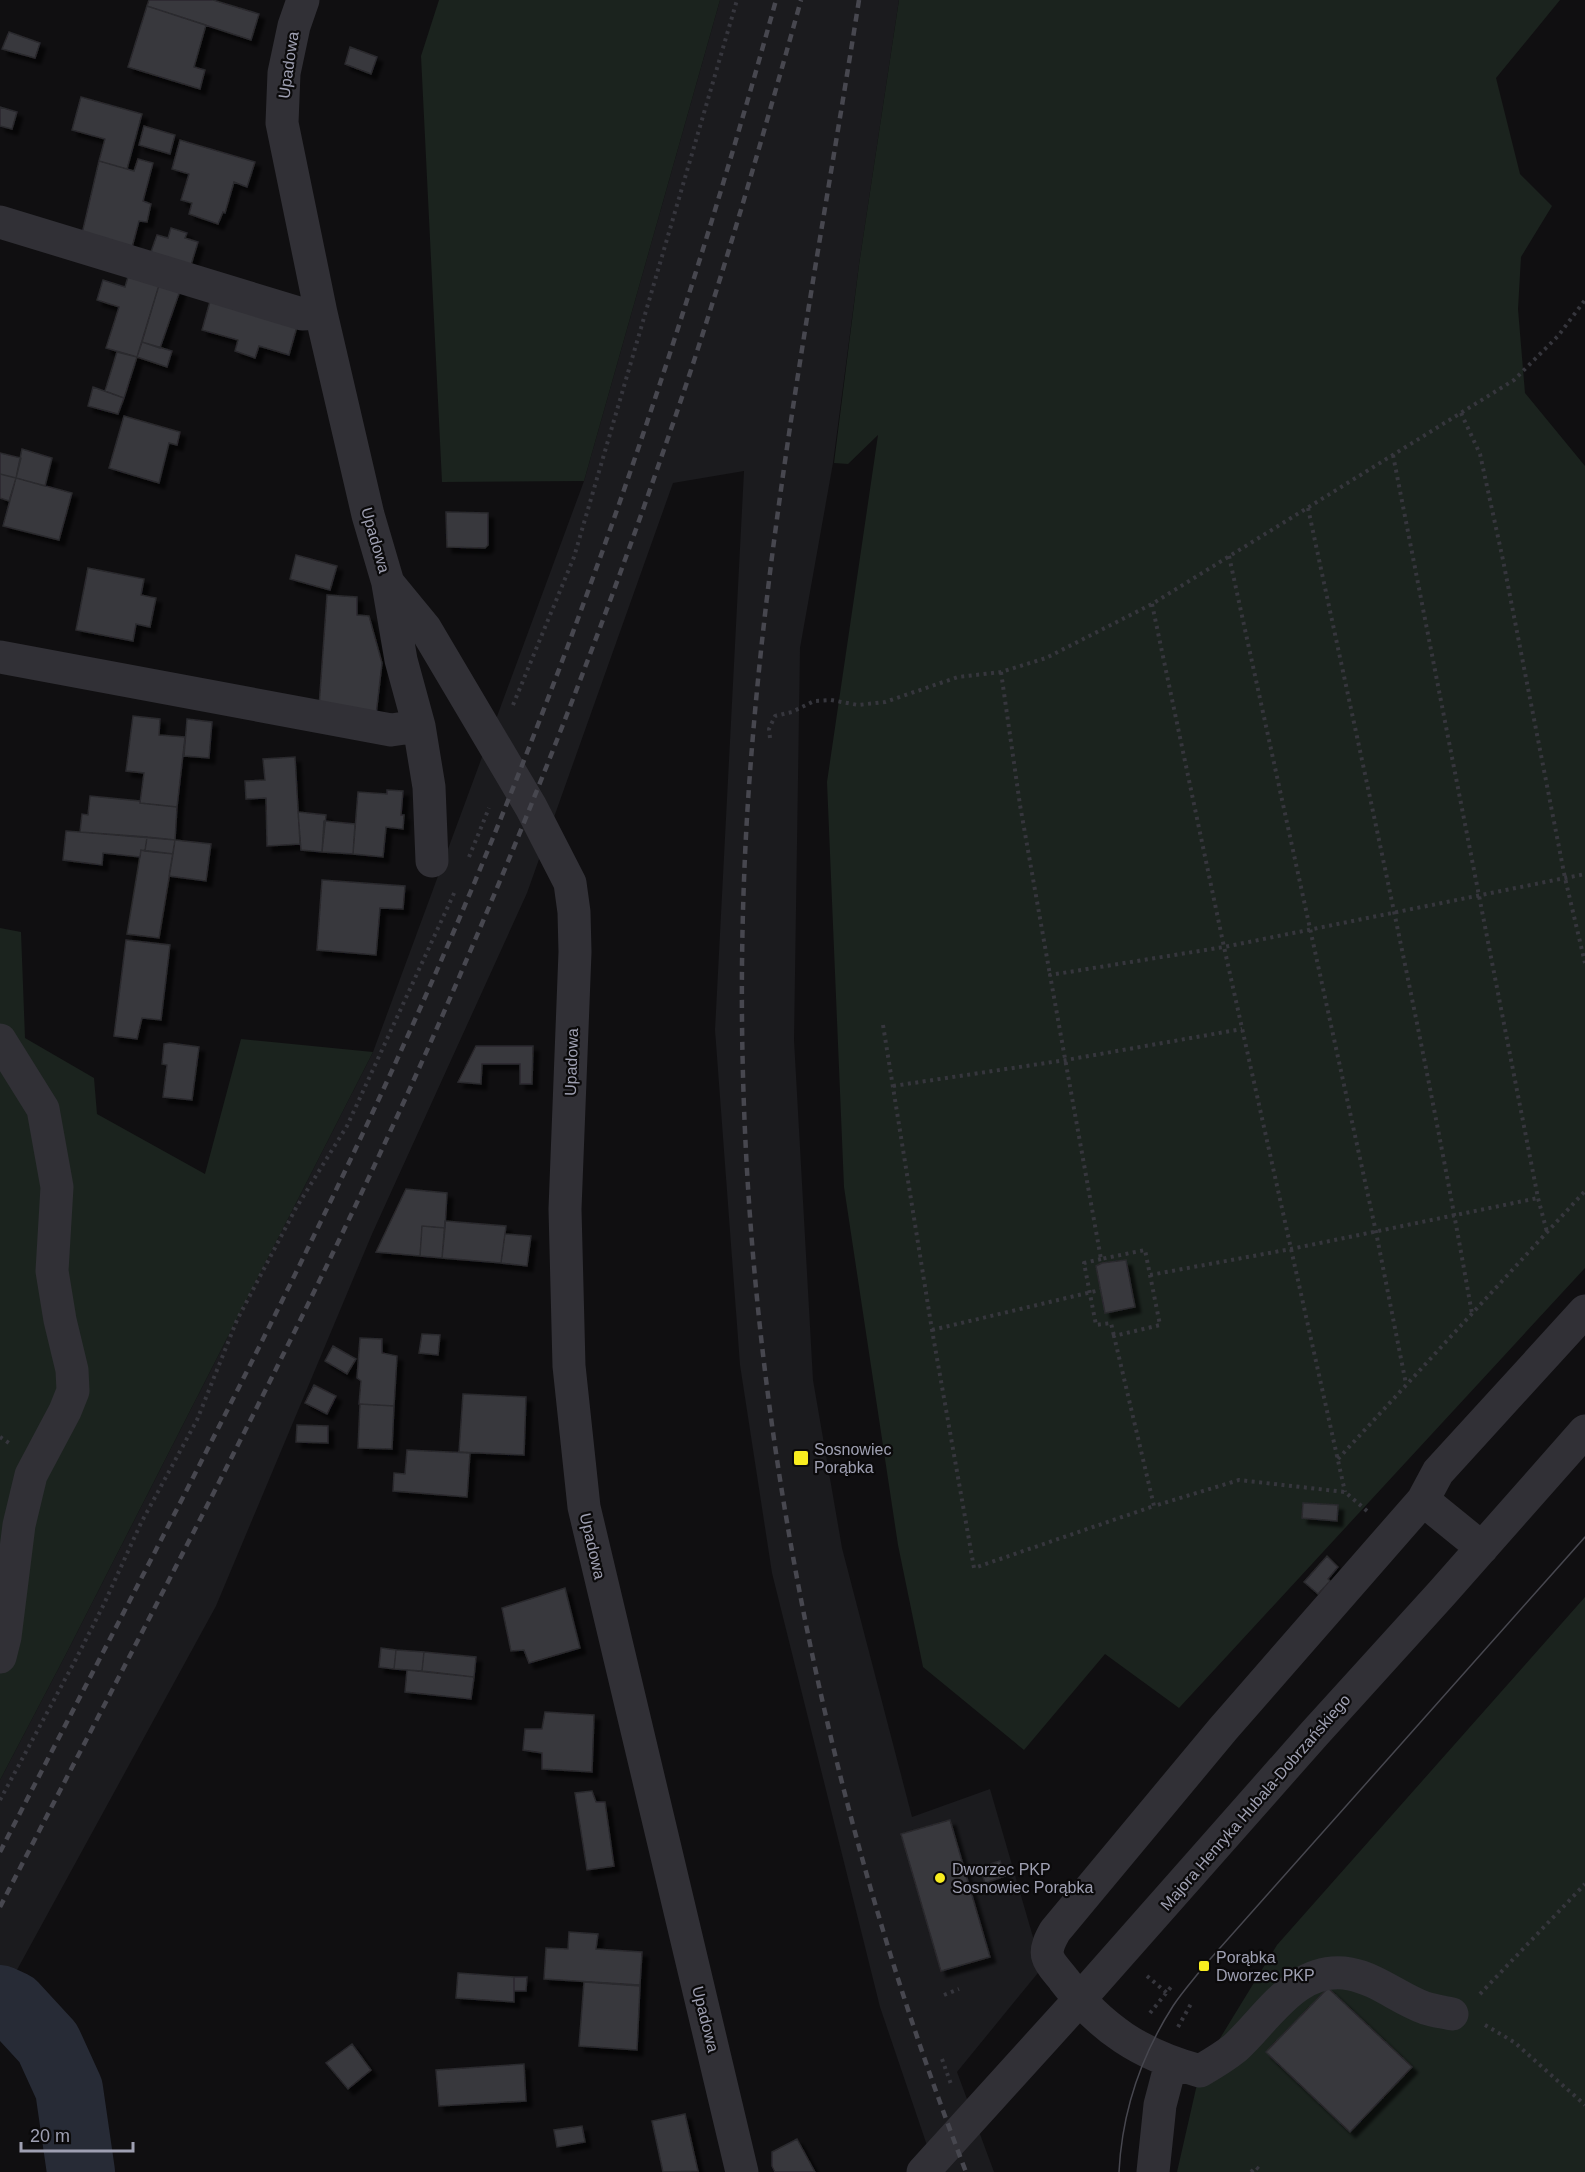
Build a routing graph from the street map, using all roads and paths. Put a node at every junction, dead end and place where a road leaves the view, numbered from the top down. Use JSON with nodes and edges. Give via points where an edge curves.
{"nodes":[{"id":1,"x":303,"y":0,"type":"edge"},
{"id":2,"x":737,"y":0,"type":"edge"},
{"id":3,"x":0,"y":222,"type":"edge"},
{"id":4,"x":1585,"y":300,"type":"edge"},
{"id":5,"x":321,"y":314,"type":"junction"},
{"id":6,"x":1461,"y":413,"type":"junction"},
{"id":7,"x":1393,"y":455,"type":"junction"},
{"id":8,"x":1308,"y":508,"type":"junction"},
{"id":9,"x":1229,"y":556,"type":"junction"},
{"id":10,"x":388,"y":583,"type":"junction"},
{"id":11,"x":1152,"y":604,"type":"junction"},
{"id":12,"x":0,"y":657,"type":"edge"},
{"id":13,"x":1001,"y":672,"type":"junction"},
{"id":14,"x":419,"y":726,"type":"junction"},
{"id":15,"x":490,"y":737,"type":"junction"},
{"id":16,"x":770,"y":738,"type":"dead end"},
{"id":17,"x":506,"y":765,"type":"junction"},
{"id":18,"x":432,"y":861,"type":"dead end"},
{"id":19,"x":466,"y":863,"type":"dead end"},
{"id":20,"x":1585,"y":874,"type":"edge"},
{"id":21,"x":1565,"y":878,"type":"junction"},
{"id":22,"x":458,"y":884,"type":"dead end"},
{"id":23,"x":1479,"y":895,"type":"junction"},
{"id":24,"x":1394,"y":913,"type":"junction"},
{"id":25,"x":1310,"y":930,"type":"junction"},
{"id":26,"x":1224,"y":947,"type":"junction"},
{"id":27,"x":1585,"y":963,"type":"edge"},
{"id":28,"x":1050,"y":975,"type":"junction"},
{"id":29,"x":883,"y":1025,"type":"dead end"},
{"id":30,"x":1242,"y":1029,"type":"junction"},
{"id":31,"x":0,"y":1040,"type":"edge"},
{"id":32,"x":1066,"y":1060,"type":"junction"},
{"id":33,"x":893,"y":1086,"type":"junction"},
{"id":34,"x":1585,"y":1191,"type":"edge"},
{"id":35,"x":1538,"y":1198,"type":"junction"},
{"id":36,"x":1455,"y":1215,"type":"junction"},
{"id":37,"x":1376,"y":1232,"type":"junction"},
{"id":38,"x":1547,"y":1232,"type":"junction"},
{"id":39,"x":1291,"y":1250,"type":"junction"},
{"id":40,"x":1101,"y":1259,"type":"junction"},
{"id":41,"x":1150,"y":1275,"type":"junction"},
{"id":42,"x":1101,"y":1290,"type":"dead end"},
{"id":43,"x":1089,"y":1292,"type":"junction"},
{"id":44,"x":1585,"y":1311,"type":"edge"},
{"id":45,"x":1472,"y":1314,"type":"junction"},
{"id":46,"x":932,"y":1330,"type":"junction"},
{"id":47,"x":1114,"y":1336,"type":"junction"},
{"id":48,"x":1406,"y":1384,"type":"junction"},
{"id":49,"x":1585,"y":1431,"type":"edge"},
{"id":50,"x":1338,"y":1459,"type":"junction"},
{"id":51,"x":1345,"y":1492,"type":"junction"},
{"id":52,"x":1423,"y":1500,"type":"junction"},
{"id":53,"x":1154,"y":1506,"type":"junction"},
{"id":54,"x":1394,"y":1533,"type":"junction"},
{"id":55,"x":1482,"y":1548,"type":"junction"},
{"id":56,"x":0,"y":1657,"type":"edge"},
{"id":57,"x":0,"y":1800,"type":"edge"},
{"id":58,"x":1585,"y":1884,"type":"edge"},
{"id":59,"x":1146,"y":1975,"type":"dead end"},
{"id":60,"x":959,"y":1989,"type":"dead end"},
{"id":61,"x":1167,"y":1993,"type":"dead end"},
{"id":62,"x":944,"y":1995,"type":"dead end"},
{"id":63,"x":1080,"y":2000,"type":"junction"},
{"id":64,"x":1452,"y":2014,"type":"junction"},
{"id":65,"x":942,"y":2060,"type":"dead end"},
{"id":66,"x":1171,"y":2063,"type":"junction"},
{"id":67,"x":954,"y":2093,"type":"dead end"},
{"id":68,"x":1585,"y":2105,"type":"edge"},
{"id":69,"x":742,"y":2172,"type":"edge"},
{"id":70,"x":923,"y":2172,"type":"edge"},
{"id":71,"x":1153,"y":2172,"type":"edge"},
{"id":72,"x":1251,"y":2172,"type":"edge"},
{"id":73,"x":1262,"y":2172,"type":"edge"}],
"edges":[{"from":1,"to":5,"type":"street","name":"Upadowa","via":[[284,73],[282,123]]},
{"from":2,"to":15,"type":"path","via":[[574,557],[509,714]]},
{"from":3,"to":5,"type":"street","via":[[302,314]]},
{"from":4,"to":6,"type":"path","via":[[1558,336],[1514,380]]},
{"from":5,"to":10,"type":"street","name":"Upadowa"},
{"from":6,"to":7,"type":"path"},
{"from":6,"to":21,"type":"path","via":[[1480,454]]},
{"from":7,"to":8,"type":"path"},
{"from":7,"to":23,"type":"path"},
{"from":8,"to":9,"type":"path"},
{"from":8,"to":24,"type":"path"},
{"from":9,"to":11,"type":"path"},
{"from":9,"to":25,"type":"path"},
{"from":10,"to":14,"type":"street","via":[[401,660]]},
{"from":10,"to":15,"type":"street","name":"Upadowa","via":[[425,628]]},
{"from":11,"to":13,"type":"path","via":[[1046,658]]},
{"from":11,"to":26,"type":"path"},
{"from":12,"to":14,"type":"street","via":[[392,730]]},
{"from":13,"to":16,"type":"path","via":[[957,677],[885,702],[858,705],[814,701],[775,716]]},
{"from":13,"to":28,"type":"path"},
{"from":14,"to":18,"type":"street","via":[[429,787]]},
{"from":15,"to":17,"type":"street","name":"Upadowa"},
{"from":17,"to":19,"type":"path"},
{"from":17,"to":69,"type":"street","name":"Upadowa","via":[[570,883],[574,912],[565,1209],[569,1366],[584,1507]]},
{"from":20,"to":21,"type":"path"},
{"from":21,"to":23,"type":"path"},
{"from":21,"to":27,"type":"path"},
{"from":22,"to":57,"type":"path","via":[[347,1126],[296,1208],[237,1320],[197,1420]]},
{"from":23,"to":24,"type":"path"},
{"from":23,"to":35,"type":"path"},
{"from":24,"to":25,"type":"path"},
{"from":24,"to":36,"type":"path"},
{"from":25,"to":26,"type":"path"},
{"from":25,"to":37,"type":"path"},
{"from":26,"to":28,"type":"path"},
{"from":26,"to":30,"type":"path"},
{"from":28,"to":32,"type":"path"},
{"from":29,"to":33,"type":"path"},
{"from":30,"to":32,"type":"path"},
{"from":30,"to":39,"type":"path"},
{"from":31,"to":56,"type":"street","via":[[43,1109],[57,1187],[52,1271],[73,1391],[31,1475],[19,1525]]},
{"from":32,"to":33,"type":"path"},
{"from":32,"to":40,"type":"path"},
{"from":33,"to":46,"type":"path"},
{"from":34,"to":38,"type":"path"},
{"from":35,"to":36,"type":"path"},
{"from":35,"to":38,"type":"path"},
{"from":36,"to":37,"type":"path"},
{"from":36,"to":45,"type":"path"},
{"from":37,"to":39,"type":"path"},
{"from":37,"to":48,"type":"path"},
{"from":38,"to":45,"type":"path"},
{"from":39,"to":41,"type":"path"},
{"from":39,"to":50,"type":"path"},
{"from":40,"to":41,"type":"path","via":[[1145,1250]]},
{"from":40,"to":43,"type":"path","via":[[1084,1263]]},
{"from":41,"to":47,"type":"path","via":[[1160,1325]]},
{"from":42,"to":43,"type":"path"},
{"from":43,"to":46,"type":"path"},
{"from":43,"to":47,"type":"path","via":[[1096,1325],[1111,1323]]},
{"from":44,"to":52,"type":"street","via":[[1438,1472]]},
{"from":45,"to":48,"type":"path"},
{"from":46,"to":53,"type":"path","via":[[974,1568]]},
{"from":47,"to":53,"type":"path"},
{"from":48,"to":50,"type":"path"},
{"from":49,"to":55,"type":"street","name":"Majora Henryka Hubala-Dobrzańskiego"},
{"from":50,"to":51,"type":"path"},
{"from":51,"to":53,"type":"path","via":[[1239,1480]]},
{"from":51,"to":54,"type":"path"},
{"from":52,"to":54,"type":"street"},
{"from":52,"to":55,"type":"street"},
{"from":54,"to":63,"type":"street","via":[[1223,1729],[1055,1931],[1048,1944],[1048,1957]]},
{"from":55,"to":63,"type":"street","name":"Majora Henryka Hubala-Dobrzańskiego"},
{"from":58,"to":64,"type":"path","via":[[1473,2001]]},
{"from":59,"to":61,"type":"path"},
{"from":60,"to":62,"type":"path"},
{"from":63,"to":66,"type":"street","via":[[1127,2041]]},
{"from":63,"to":70,"type":"street","name":"Majora Henryka Hubala-Dobrzańskiego"},
{"from":64,"to":66,"type":"street","via":[[1425,2008],[1351,1974],[1325,1972],[1302,1983],[1219,2060],[1200,2071]]},
{"from":64,"to":68,"type":"path","via":[[1486,2025],[1514,2042]]},
{"from":65,"to":67,"type":"path"},
{"from":66,"to":71,"type":"street","via":[[1160,2105]]},
{"from":72,"to":73,"type":"path","via":[[1256,2167]]}]}
